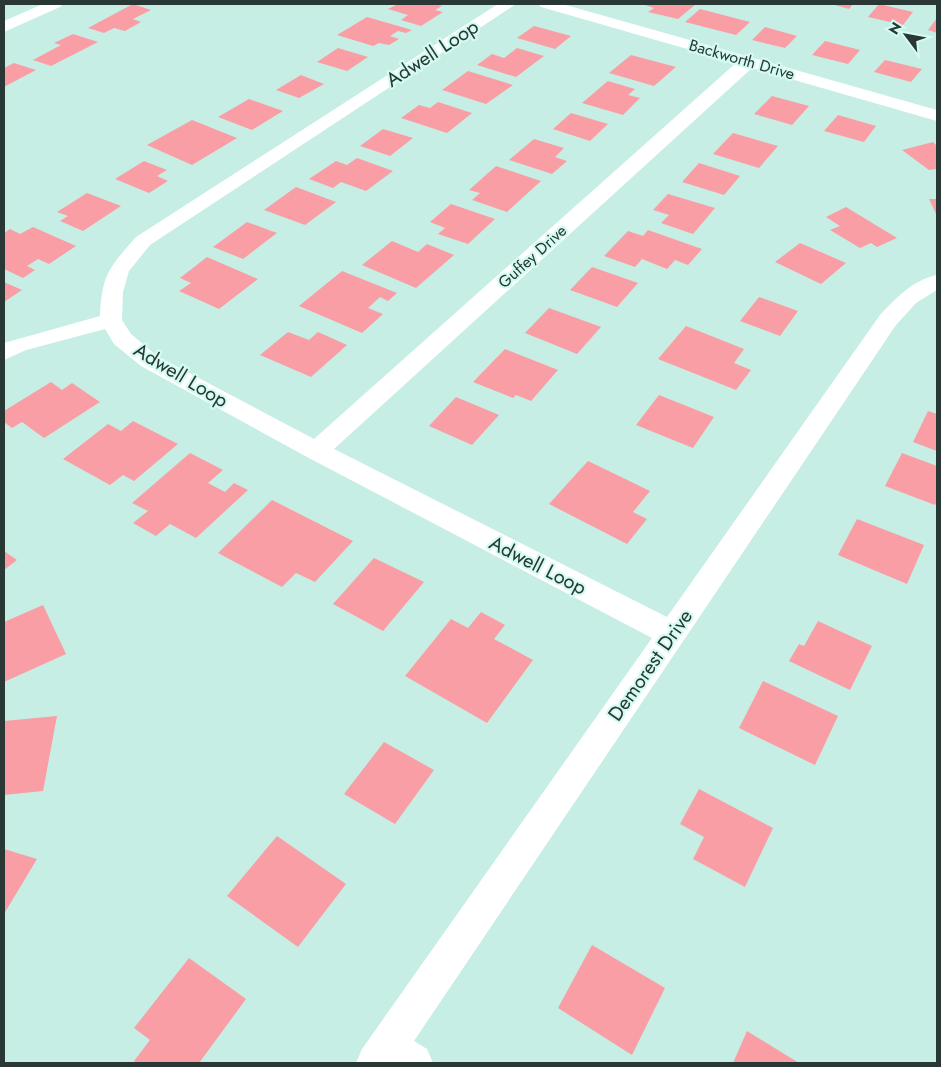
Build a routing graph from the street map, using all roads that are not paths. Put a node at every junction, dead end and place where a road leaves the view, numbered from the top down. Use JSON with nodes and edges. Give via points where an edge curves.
{"nodes":[{"id":1,"x":55,"y":4,"type":"edge"},
{"id":2,"x":508,"y":4,"type":"edge"},
{"id":3,"x":546,"y":4,"type":"edge"},
{"id":4,"x":4,"y":27,"type":"edge"},
{"id":5,"x":749,"y":61,"type":"junction"},
{"id":6,"x":937,"y":116,"type":"edge"},
{"id":7,"x":937,"y":281,"type":"edge"},
{"id":8,"x":110,"y":320,"type":"junction"},
{"id":9,"x":4,"y":352,"type":"edge"},
{"id":10,"x":316,"y":450,"type":"junction"},
{"id":11,"x":672,"y":634,"type":"junction"},
{"id":12,"x":393,"y":1057,"type":"edge"}],
"edges":[{"from":1,"to":4,"type":"street"},
{"from":2,"to":8,"type":"street","name":"Adwell Loop","via":[[143,240],[119,270],[112,292]]},
{"from":3,"to":5,"type":"street","name":"Backworth Drive"},
{"from":5,"to":6,"type":"street","name":"Backworth Drive"},
{"from":5,"to":10,"type":"street","name":"Guffey Drive"},
{"from":7,"to":11,"type":"street","name":"Demorest Drive","via":[[908,298],[888,320]]},
{"from":8,"to":9,"type":"street","via":[[18,345]]},
{"from":8,"to":10,"type":"street","name":"Adwell Loop","via":[[122,338],[149,361]]},
{"from":10,"to":11,"type":"street","name":"Adwell Loop"},
{"from":11,"to":12,"type":"street","name":"Demorest Drive"}]}
